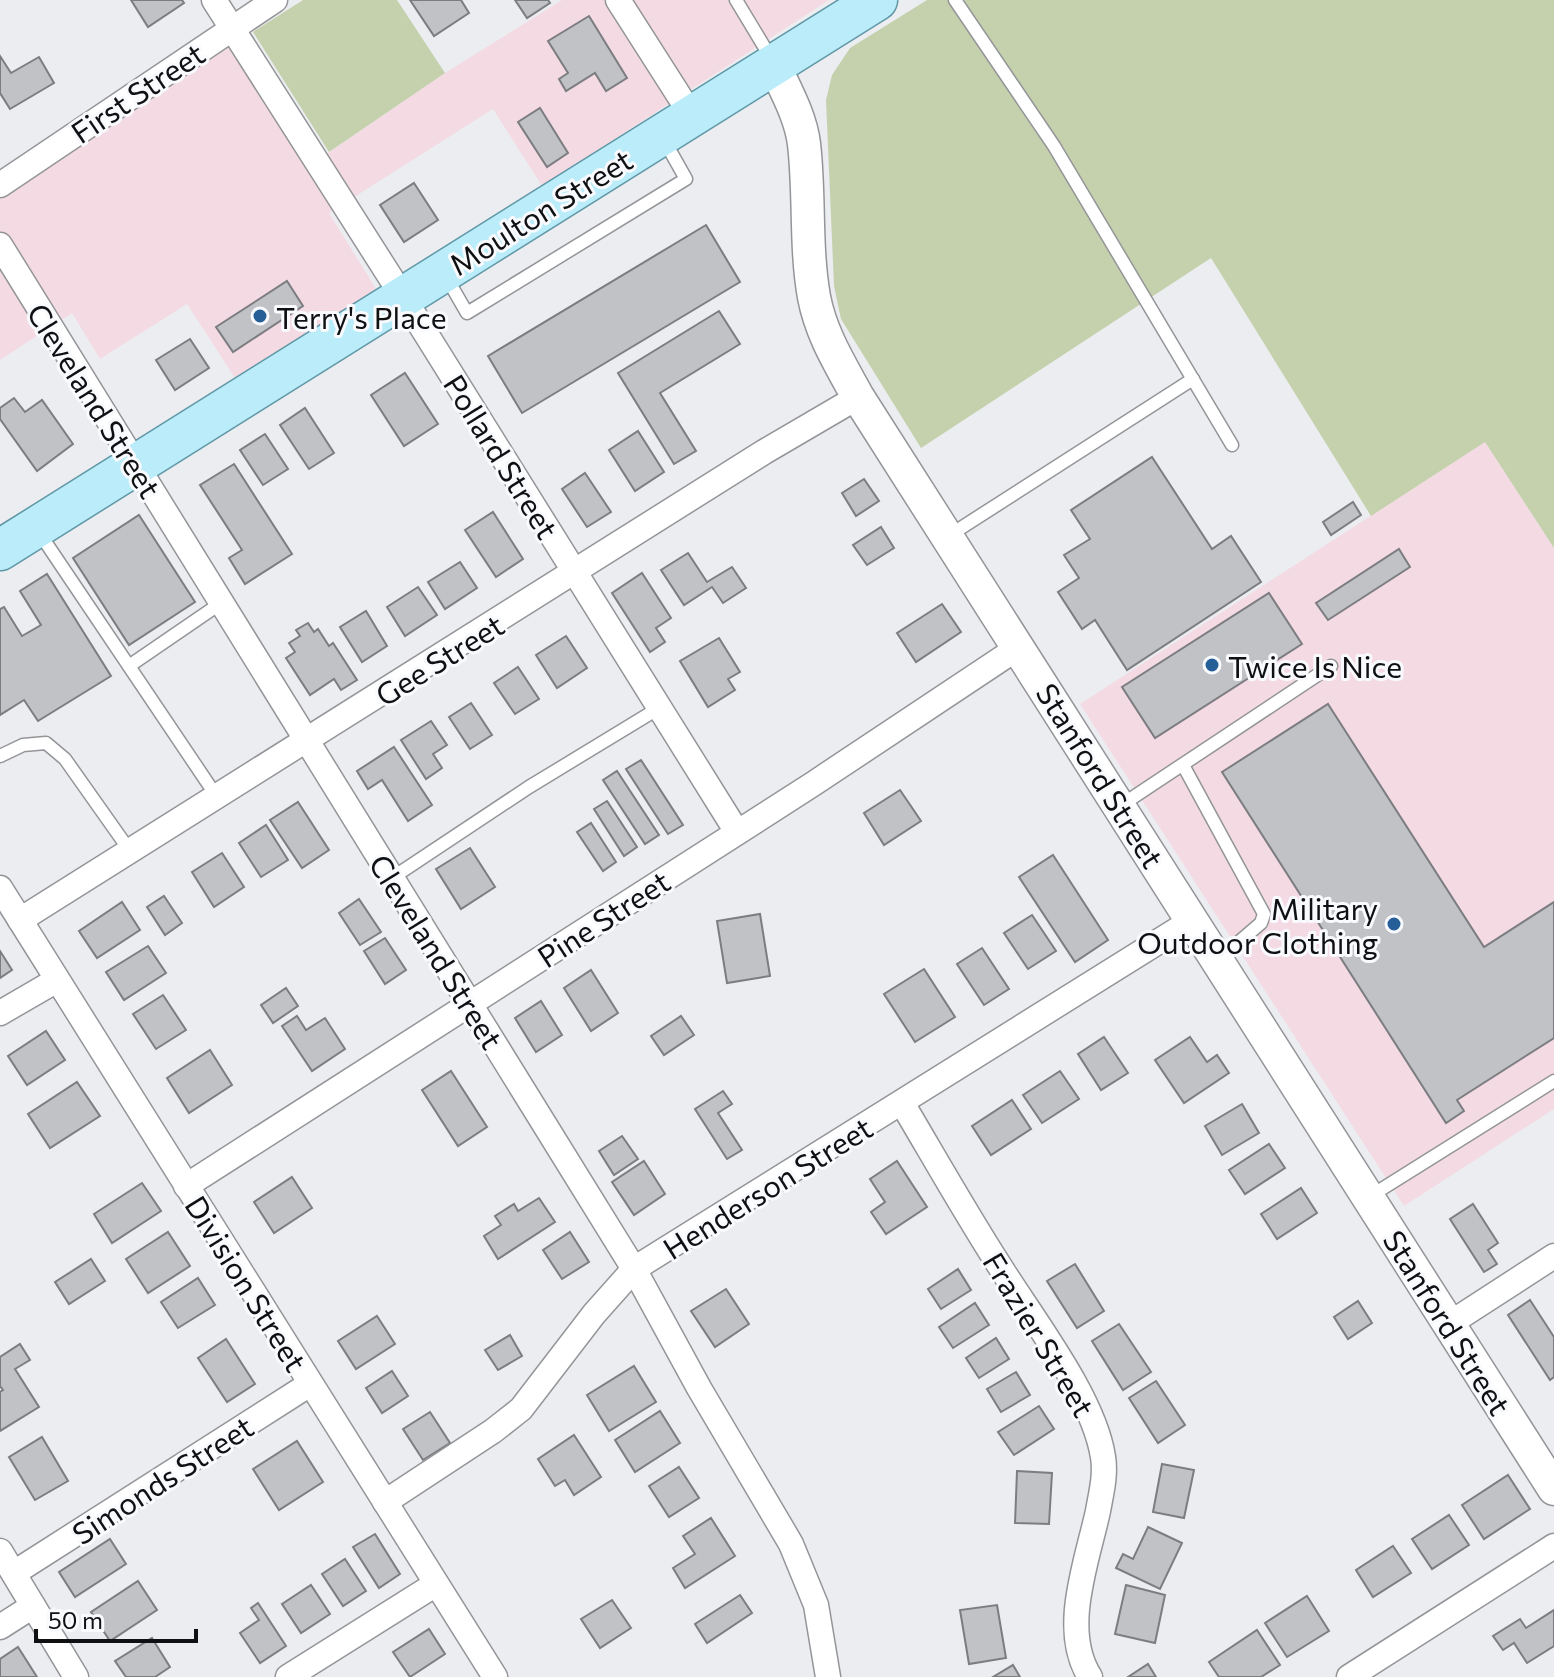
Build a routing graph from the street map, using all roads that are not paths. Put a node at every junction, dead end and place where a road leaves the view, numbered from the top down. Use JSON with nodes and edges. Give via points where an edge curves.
{"nodes":[{"id":1,"x":214,"y":0,"type":"edge"},
{"id":2,"x":275,"y":0,"type":"edge"},
{"id":3,"x":736,"y":0,"type":"edge"},
{"id":4,"x":877,"y":0,"type":"edge"},
{"id":5,"x":955,"y":0,"type":"edge"},
{"id":6,"x":620,"y":1,"type":"edge"},
{"id":7,"x":232,"y":28,"type":"junction"},
{"id":8,"x":774,"y":65,"type":"junction"},
{"id":9,"x":677,"y":126,"type":"junction"},
{"id":10,"x":0,"y":185,"type":"edge"},
{"id":11,"x":0,"y":245,"type":"edge"},
{"id":12,"x":403,"y":297,"type":"junction"},
{"id":13,"x":1193,"y":379,"type":"junction"},
{"id":14,"x":858,"y":397,"type":"junction"},
{"id":15,"x":1232,"y":445,"type":"dead end"},
{"id":16,"x":135,"y":466,"type":"junction"},
{"id":17,"x":36,"y":527,"type":"junction"},
{"id":18,"x":948,"y":537,"type":"junction"},
{"id":19,"x":0,"y":550,"type":"edge"},
{"id":20,"x":575,"y":573,"type":"junction"},
{"id":21,"x":221,"y":603,"type":"junction"},
{"id":22,"x":1019,"y":647,"type":"junction"},
{"id":23,"x":129,"y":666,"type":"junction"},
{"id":24,"x":1331,"y":666,"type":"dead end"},
{"id":25,"x":659,"y":708,"type":"junction"},
{"id":26,"x":308,"y":740,"type":"junction"},
{"id":27,"x":0,"y":756,"type":"edge"},
{"id":28,"x":1183,"y":765,"type":"junction"},
{"id":29,"x":217,"y":797,"type":"junction"},
{"id":30,"x":1120,"y":806,"type":"junction"},
{"id":31,"x":737,"y":832,"type":"junction"},
{"id":32,"x":130,"y":851,"type":"junction"},
{"id":33,"x":392,"y":878,"type":"junction"},
{"id":34,"x":0,"y":888,"type":"edge"},
{"id":35,"x":20,"y":920,"type":"junction"},
{"id":36,"x":1193,"y":920,"type":"junction"},
{"id":37,"x":1218,"y":960,"type":"junction"},
{"id":38,"x":57,"y":980,"type":"junction"},
{"id":39,"x":469,"y":1004,"type":"junction"},
{"id":40,"x":0,"y":1013,"type":"edge"},
{"id":41,"x":1554,"y":1081,"type":"edge"},
{"id":42,"x":902,"y":1103,"type":"junction"},
{"id":43,"x":186,"y":1186,"type":"junction"},
{"id":44,"x":1369,"y":1197,"type":"junction"},
{"id":45,"x":1554,"y":1256,"type":"edge"},
{"id":46,"x":634,"y":1269,"type":"junction"},
{"id":47,"x":1449,"y":1324,"type":"junction"},
{"id":48,"x":310,"y":1384,"type":"junction"},
{"id":49,"x":1554,"y":1489,"type":"edge"},
{"id":50,"x":385,"y":1502,"type":"junction"},
{"id":51,"x":1554,"y":1546,"type":"edge"},
{"id":52,"x":0,"y":1551,"type":"edge"},
{"id":53,"x":14,"y":1573,"type":"junction"},
{"id":54,"x":436,"y":1584,"type":"junction"},
{"id":55,"x":33,"y":1606,"type":"junction"},
{"id":56,"x":0,"y":1627,"type":"edge"},
{"id":57,"x":1376,"y":1670,"type":"edge"},
{"id":58,"x":76,"y":1677,"type":"edge"},
{"id":59,"x":288,"y":1677,"type":"edge"},
{"id":60,"x":495,"y":1677,"type":"edge"},
{"id":61,"x":828,"y":1677,"type":"edge"},
{"id":62,"x":1090,"y":1677,"type":"edge"},
{"id":63,"x":1349,"y":1677,"type":"edge"}],
"edges":[{"from":1,"to":7,"type":"street","name":"Pollard Street"},
{"from":2,"to":7,"type":"street","name":"First Street"},
{"from":3,"to":8,"type":"lane"},
{"from":4,"to":8,"type":"main road","name":"Moulton Street"},
{"from":5,"to":13,"type":"lane","via":[[1054,146]]},
{"from":6,"to":9,"type":"street"},
{"from":7,"to":10,"type":"street","name":"First Street"},
{"from":7,"to":12,"type":"street","name":"Pollard Street"},
{"from":8,"to":9,"type":"main road","name":"Moulton Street"},
{"from":8,"to":14,"type":"street","name":"Stanford Street","via":[[804,142],[814,298],[826,339]]},
{"from":9,"to":12,"type":"main road","name":"Moulton Street"},
{"from":11,"to":16,"type":"street","name":"Cleveland Street"},
{"from":12,"to":16,"type":"main road","name":"Moulton Street"},
{"from":12,"to":20,"type":"street","name":"Pollard Street"},
{"from":13,"to":15,"type":"lane"},
{"from":13,"to":18,"type":"lane"},
{"from":14,"to":18,"type":"street","name":"Stanford Street"},
{"from":14,"to":20,"type":"street","name":"Gee Street"},
{"from":16,"to":17,"type":"main road","name":"Moulton Street"},
{"from":16,"to":21,"type":"street","name":"Cleveland Street"},
{"from":17,"to":19,"type":"main road","name":"Moulton Street"},
{"from":17,"to":23,"type":"lane"},
{"from":18,"to":22,"type":"street","name":"Stanford Street"},
{"from":20,"to":25,"type":"street","name":"Pollard Street"},
{"from":20,"to":26,"type":"street","name":"Gee Street"},
{"from":21,"to":23,"type":"lane"},
{"from":21,"to":26,"type":"street","name":"Cleveland Street"},
{"from":22,"to":30,"type":"street","name":"Stanford Street"},
{"from":22,"to":31,"type":"street","name":"Pine Street"},
{"from":23,"to":29,"type":"lane"},
{"from":24,"to":28,"type":"lane"},
{"from":25,"to":31,"type":"street","name":"Pollard Street"},
{"from":25,"to":33,"type":"lane"},
{"from":26,"to":29,"type":"street","name":"Gee Street"},
{"from":26,"to":33,"type":"street","name":"Cleveland Street"},
{"from":27,"to":32,"type":"lane","via":[[23,745],[46,743],[65,759]]},
{"from":28,"to":30,"type":"lane"},
{"from":28,"to":37,"type":"lane","via":[[1264,914],[1261,923]]},
{"from":29,"to":32,"type":"street","name":"Gee Street"},
{"from":30,"to":36,"type":"street","name":"Stanford Street"},
{"from":31,"to":39,"type":"street","name":"Pine Street"},
{"from":32,"to":35,"type":"street","name":"Gee Street"},
{"from":33,"to":39,"type":"street","name":"Cleveland Street"},
{"from":34,"to":35,"type":"street","name":"Division Street"},
{"from":35,"to":38,"type":"street","name":"Division Street"},
{"from":36,"to":37,"type":"street","name":"Stanford Street"},
{"from":36,"to":42,"type":"street","name":"Henderson Street"},
{"from":37,"to":44,"type":"street","name":"Stanford Street"},
{"from":38,"to":40,"type":"street"},
{"from":38,"to":43,"type":"street","name":"Division Street"},
{"from":39,"to":43,"type":"street","name":"Pine Street"},
{"from":39,"to":46,"type":"street","name":"Cleveland Street"},
{"from":41,"to":44,"type":"lane"},
{"from":42,"to":46,"type":"street","name":"Henderson Street"},
{"from":42,"to":62,"type":"street","name":"Frazier Street","via":[[1079,1391],[1098,1434],[1104,1483],[1075,1618],[1077,1647]]},
{"from":43,"to":48,"type":"street","name":"Division Street"},
{"from":44,"to":47,"type":"street","name":"Stanford Street"},
{"from":45,"to":47,"type":"street"},
{"from":46,"to":50,"type":"street","name":"Henderson Street","via":[[521,1409]]},
{"from":46,"to":61,"type":"street","name":"Cleveland Street","via":[[791,1544],[816,1605]]},
{"from":47,"to":49,"type":"street","name":"Stanford Street"},
{"from":48,"to":50,"type":"street","name":"Division Street"},
{"from":48,"to":53,"type":"street","name":"Simonds Street"},
{"from":50,"to":54,"type":"street","name":"Division Street"},
{"from":51,"to":57,"type":"street"},
{"from":52,"to":53,"type":"street"},
{"from":53,"to":55,"type":"street"},
{"from":54,"to":59,"type":"street"},
{"from":54,"to":60,"type":"street","name":"Division Street"},
{"from":55,"to":56,"type":"street"},
{"from":55,"to":58,"type":"street"},
{"from":57,"to":63,"type":"street"}]}
